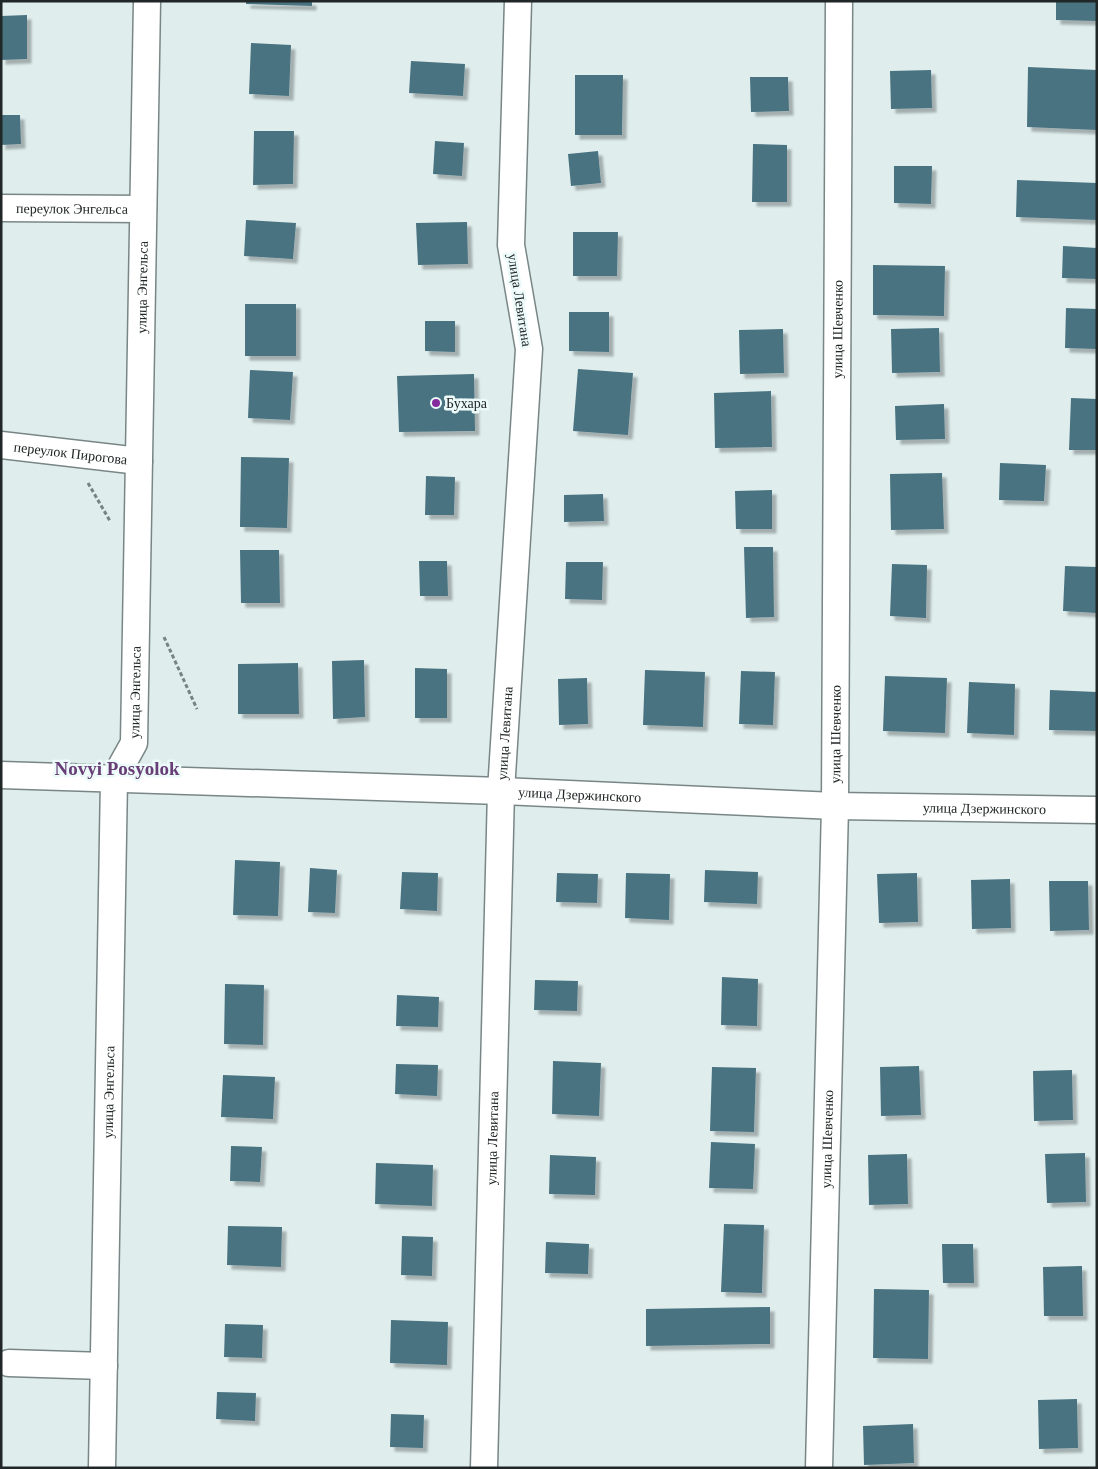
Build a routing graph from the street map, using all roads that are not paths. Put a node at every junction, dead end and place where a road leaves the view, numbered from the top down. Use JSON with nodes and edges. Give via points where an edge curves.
{"nodes":[{"id":1,"x":147,"y":1,"type":"edge"},
{"id":2,"x":518,"y":1,"type":"edge"},
{"id":3,"x":840,"y":1,"type":"edge"},
{"id":4,"x":1,"y":208,"type":"edge"},
{"id":5,"x":143,"y":209,"type":"junction"},
{"id":6,"x":1,"y":445,"type":"edge"},
{"id":7,"x":139,"y":460,"type":"junction"},
{"id":8,"x":1,"y":775,"type":"edge"},
{"id":9,"x":114,"y":779,"type":"junction"},
{"id":10,"x":501,"y":791,"type":"junction"},
{"id":11,"x":835,"y":806,"type":"junction"},
{"id":12,"x":1097,"y":810,"type":"edge"},
{"id":13,"x":10,"y":1363,"type":"dead end"},
{"id":14,"x":104,"y":1366,"type":"junction"},
{"id":15,"x":102,"y":1468,"type":"edge"},
{"id":16,"x":484,"y":1468,"type":"edge"},
{"id":17,"x":819,"y":1468,"type":"edge"}],
"edges":[{"from":1,"to":5,"type":"street","name":"улица Энгельса"},
{"from":2,"to":10,"type":"street","name":"улица Левитана","via":[[511,245],[529,349]]},
{"from":3,"to":11,"type":"street","name":"улица Шевченко"},
{"from":4,"to":5,"type":"street","name":"переулок Энгельса"},
{"from":5,"to":7,"type":"street","name":"улица Энгельса"},
{"from":6,"to":7,"type":"street","name":"переулок Пирогова"},
{"from":7,"to":9,"type":"street","name":"улица Энгельса","via":[[134,743]]},
{"from":8,"to":9,"type":"street","name":"улица Дзержинского"},
{"from":9,"to":10,"type":"street","name":"улица Дзержинского"},
{"from":9,"to":14,"type":"street","name":"улица Энгельса"},
{"from":10,"to":11,"type":"street","name":"улица Дзержинского"},
{"from":10,"to":16,"type":"street","name":"улица Левитана"},
{"from":11,"to":12,"type":"street","name":"улица Дзержинского"},
{"from":11,"to":17,"type":"street","name":"улица Шевченко"},
{"from":13,"to":14,"type":"street"},
{"from":14,"to":15,"type":"street","name":"улица Энгельса"}]}
